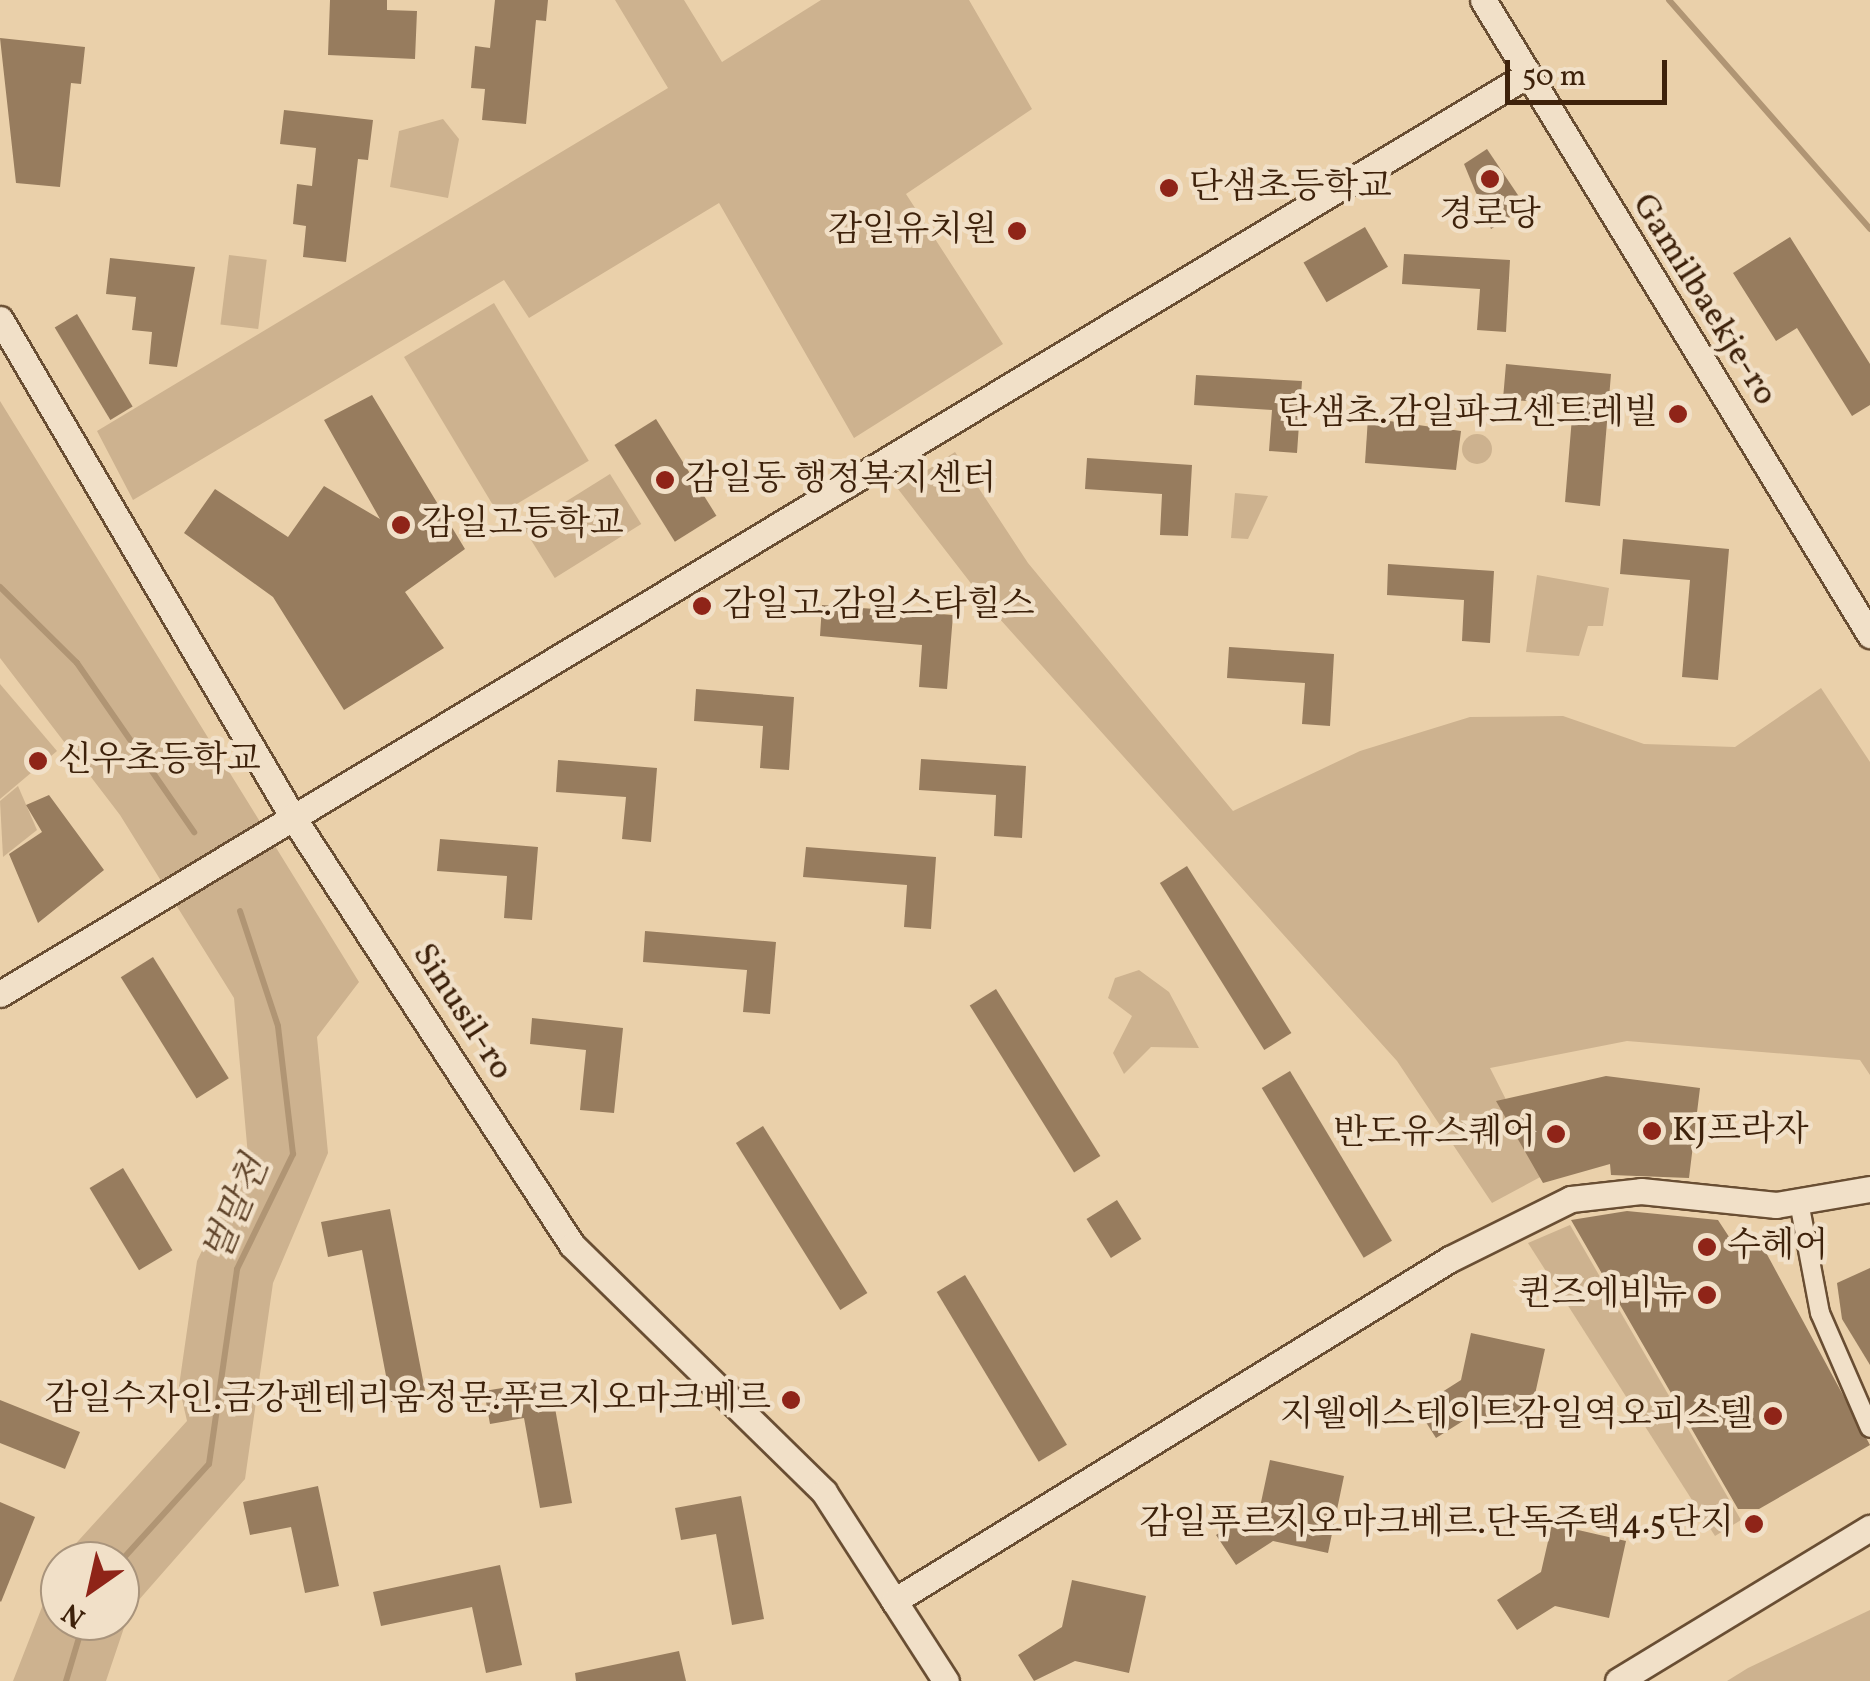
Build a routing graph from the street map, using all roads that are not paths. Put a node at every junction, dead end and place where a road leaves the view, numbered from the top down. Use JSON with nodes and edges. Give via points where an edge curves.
{"nodes":[{"id":1,"x":1483,"y":0,"type":"edge"},
{"id":2,"x":1524,"y":77,"type":"junction"},
{"id":3,"x":0,"y":319,"type":"edge"},
{"id":4,"x":1870,"y":635,"type":"edge"},
{"id":5,"x":292,"y":816,"type":"junction"},
{"id":6,"x":0,"y":994,"type":"edge"},
{"id":7,"x":1870,"y":1189,"type":"edge"},
{"id":8,"x":1800,"y":1202,"type":"junction"},
{"id":9,"x":1870,"y":1428,"type":"edge"},
{"id":10,"x":1870,"y":1528,"type":"edge"},
{"id":11,"x":894,"y":1601,"type":"junction"},
{"id":12,"x":946,"y":1681,"type":"edge"},
{"id":13,"x":1618,"y":1681,"type":"edge"}],
"edges":[{"from":1,"to":2,"type":"street","name":"Gamilbaekje-ro"},
{"from":2,"to":4,"type":"street","name":"Gamilbaekje-ro"},
{"from":2,"to":5,"type":"street"},
{"from":3,"to":5,"type":"street","name":"Sinusil-ro"},
{"from":5,"to":6,"type":"street"},
{"from":5,"to":11,"type":"street","name":"Sinusil-ro","via":[[572,1245],[824,1492]]},
{"from":7,"to":8,"type":"street"},
{"from":8,"to":9,"type":"street","via":[[1820,1313]]},
{"from":8,"to":11,"type":"street","via":[[1641,1192],[1571,1199],[1450,1259]]},
{"from":10,"to":13,"type":"street"},
{"from":11,"to":12,"type":"street","name":"Sinusil-ro"}]}
